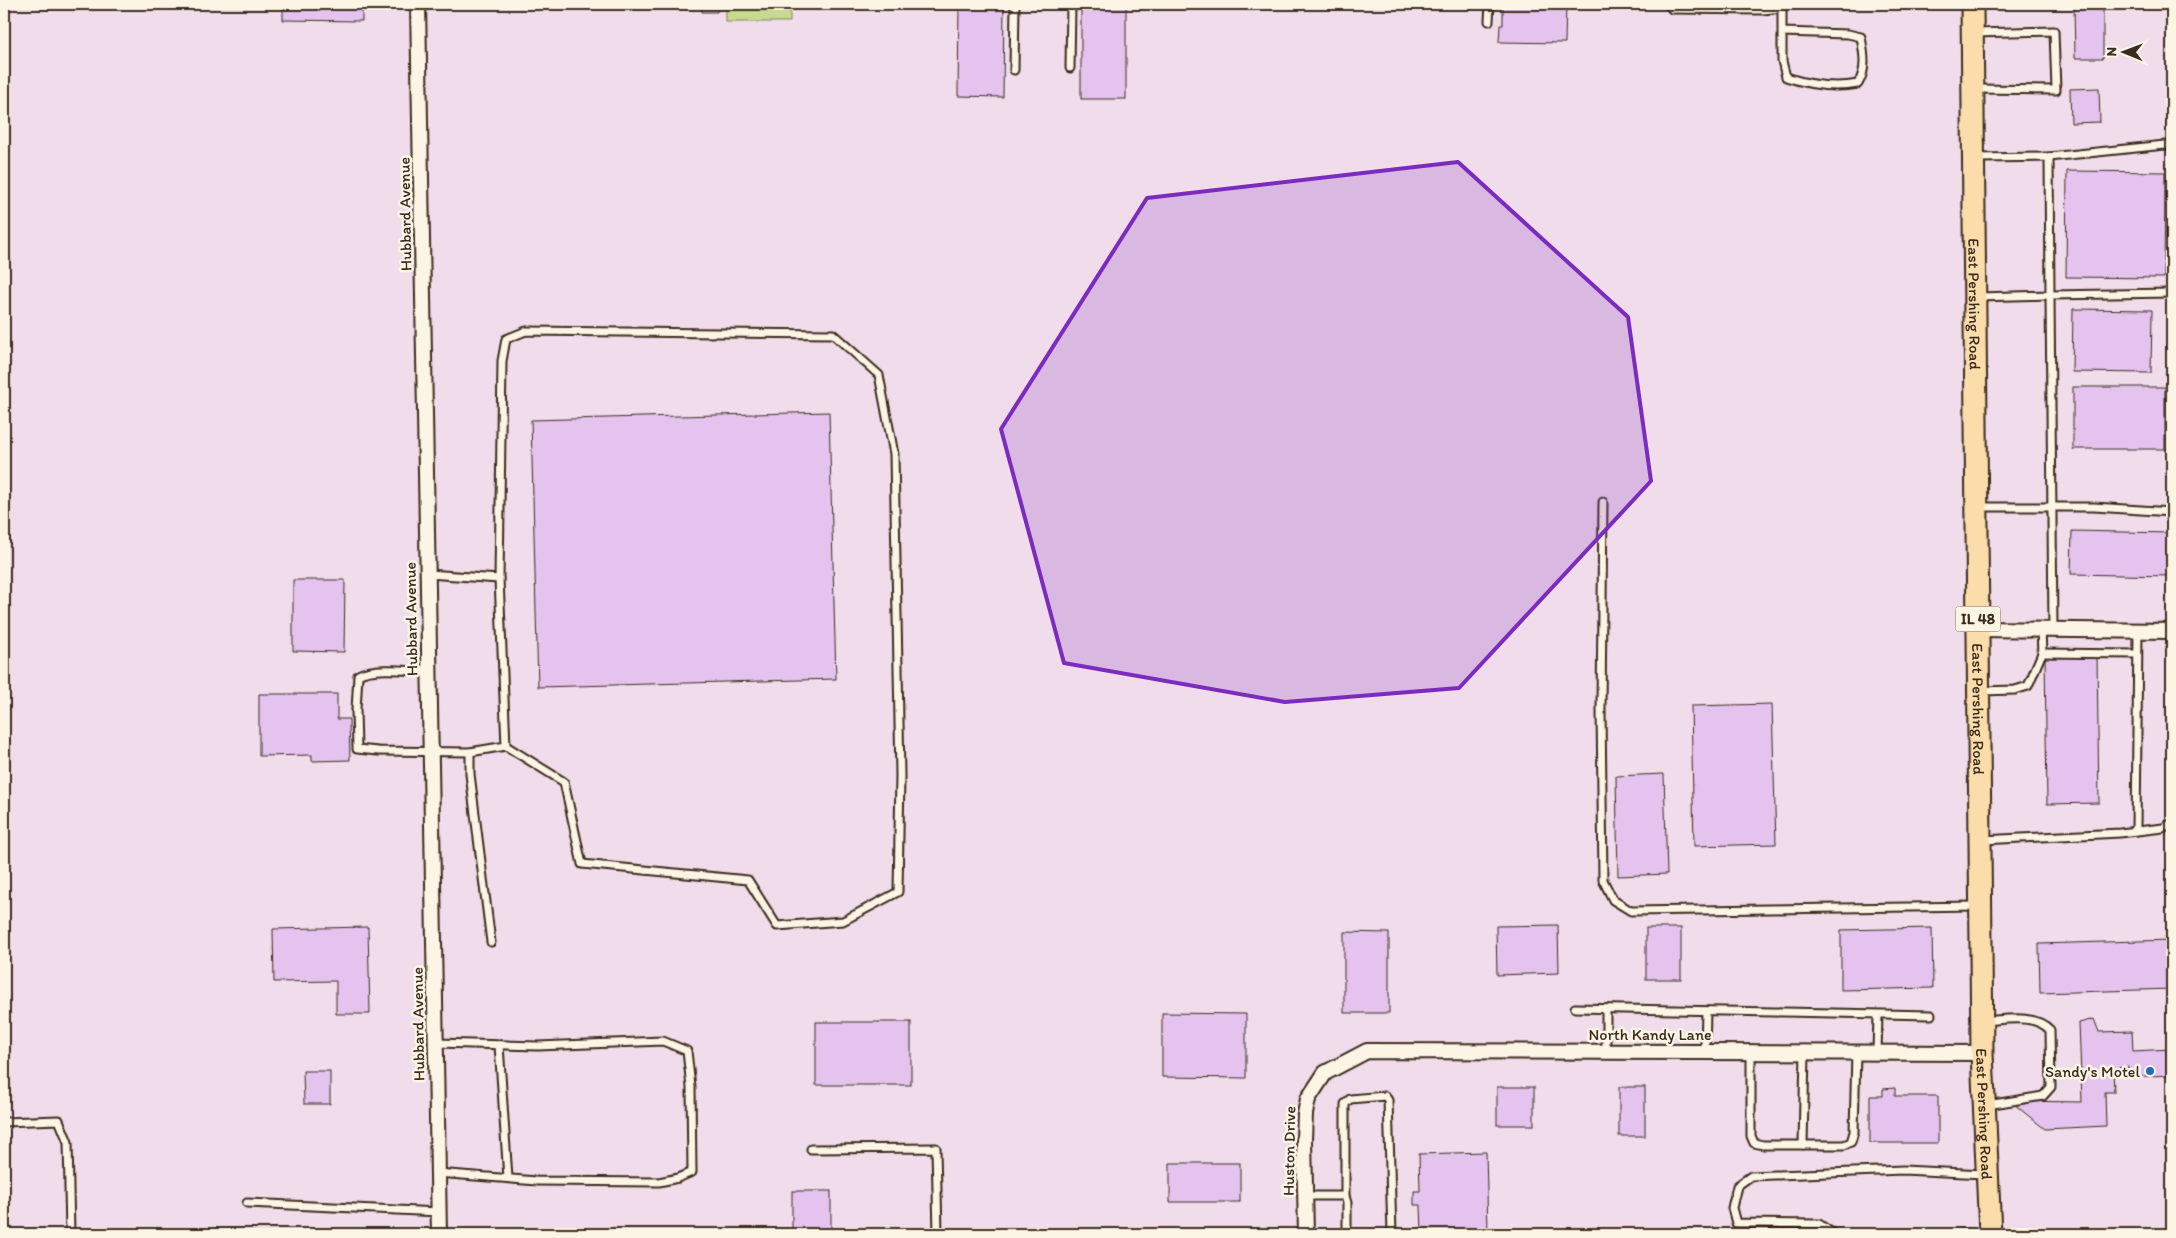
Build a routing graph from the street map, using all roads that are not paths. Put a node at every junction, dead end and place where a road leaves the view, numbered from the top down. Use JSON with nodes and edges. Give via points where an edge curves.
{"nodes":[{"id":1,"x":418,"y":4,"type":"edge"},
{"id":2,"x":1015,"y":4,"type":"edge"},
{"id":3,"x":1071,"y":4,"type":"edge"},
{"id":4,"x":1490,"y":4,"type":"edge"},
{"id":5,"x":1668,"y":4,"type":"edge"},
{"id":6,"x":1972,"y":4,"type":"edge"},
{"id":7,"x":1782,"y":6,"type":"edge"},
{"id":8,"x":1489,"y":21,"type":"dead end"},
{"id":9,"x":1782,"y":32,"type":"junction"},
{"id":10,"x":1973,"y":33,"type":"junction"},
{"id":11,"x":1070,"y":68,"type":"dead end"},
{"id":12,"x":1014,"y":70,"type":"dead end"},
{"id":13,"x":1974,"y":90,"type":"junction"},
{"id":14,"x":2172,"y":147,"type":"edge"},
{"id":15,"x":1974,"y":158,"type":"junction"},
{"id":16,"x":2049,"y":158,"type":"junction"},
{"id":17,"x":2172,"y":293,"type":"edge"},
{"id":18,"x":2050,"y":294,"type":"junction"},
{"id":19,"x":1975,"y":298,"type":"junction"},
{"id":20,"x":1602,"y":502,"type":"dead end"},
{"id":21,"x":1977,"y":507,"type":"junction"},
{"id":22,"x":2053,"y":507,"type":"junction"},
{"id":23,"x":2172,"y":512,"type":"edge"},
{"id":24,"x":428,"y":574,"type":"junction"},
{"id":25,"x":499,"y":579,"type":"junction"},
{"id":26,"x":1978,"y":629,"type":"junction"},
{"id":27,"x":2047,"y":630,"type":"junction"},
{"id":28,"x":2138,"y":631,"type":"junction"},
{"id":29,"x":2172,"y":631,"type":"edge"},
{"id":30,"x":2042,"y":653,"type":"junction"},
{"id":31,"x":2138,"y":654,"type":"junction"},
{"id":32,"x":429,"y":672,"type":"junction"},
{"id":33,"x":1978,"y":692,"type":"junction"},
{"id":34,"x":506,"y":746,"type":"junction"},
{"id":35,"x":431,"y":751,"type":"junction"},
{"id":36,"x":470,"y":752,"type":"junction"},
{"id":37,"x":2172,"y":823,"type":"edge"},
{"id":38,"x":2136,"y":831,"type":"junction"},
{"id":39,"x":1980,"y":841,"type":"junction"},
{"id":40,"x":1980,"y":906,"type":"junction"},
{"id":41,"x":491,"y":942,"type":"dead end"},
{"id":42,"x":1575,"y":1008,"type":"dead end"},
{"id":43,"x":1606,"y":1009,"type":"junction"},
{"id":44,"x":1706,"y":1011,"type":"junction"},
{"id":45,"x":1878,"y":1014,"type":"junction"},
{"id":46,"x":1931,"y":1015,"type":"dead end"},
{"id":47,"x":1981,"y":1021,"type":"junction"},
{"id":48,"x":437,"y":1043,"type":"junction"},
{"id":49,"x":499,"y":1045,"type":"junction"},
{"id":50,"x":1606,"y":1052,"type":"junction"},
{"id":51,"x":1705,"y":1052,"type":"junction"},
{"id":52,"x":1751,"y":1052,"type":"junction"},
{"id":53,"x":1805,"y":1052,"type":"junction"},
{"id":54,"x":1856,"y":1052,"type":"junction"},
{"id":55,"x":1877,"y":1052,"type":"junction"},
{"id":56,"x":1982,"y":1053,"type":"junction"},
{"id":57,"x":1325,"y":1073,"type":"joint"},
{"id":58,"x":1984,"y":1106,"type":"junction"},
{"id":59,"x":4,"y":1122,"type":"edge"},
{"id":60,"x":1803,"y":1145,"type":"junction"},
{"id":61,"x":811,"y":1149,"type":"dead end"},
{"id":62,"x":437,"y":1173,"type":"junction"},
{"id":63,"x":1987,"y":1174,"type":"junction"},
{"id":64,"x":508,"y":1178,"type":"junction"},
{"id":65,"x":1305,"y":1196,"type":"junction"},
{"id":66,"x":1345,"y":1196,"type":"junction"},
{"id":67,"x":247,"y":1203,"type":"dead end"},
{"id":68,"x":440,"y":1212,"type":"junction"},
{"id":69,"x":70,"y":1234,"type":"edge"},
{"id":70,"x":439,"y":1234,"type":"edge"},
{"id":71,"x":938,"y":1234,"type":"edge"},
{"id":72,"x":1306,"y":1234,"type":"edge"},
{"id":73,"x":1347,"y":1234,"type":"edge"},
{"id":74,"x":1392,"y":1234,"type":"edge"},
{"id":75,"x":1834,"y":1234,"type":"edge"},
{"id":76,"x":1961,"y":1234,"type":"edge"},
{"id":77,"x":1990,"y":1234,"type":"edge"}],
"edges":[{"from":1,"to":24,"type":"street","name":"Hubbard Avenue"},
{"from":2,"to":12,"type":"lane"},
{"from":3,"to":11,"type":"lane"},
{"from":4,"to":8,"type":"lane"},
{"from":5,"to":7,"type":"lane","via":[[1672,9],[1763,10]]},
{"from":6,"to":10,"type":"main road","name":"East Pershing Road","number":"IL 48"},
{"from":7,"to":9,"type":"lane"},
{"from":9,"to":9,"type":"lane","via":[[1782,61],[1786,78],[1811,85],[1846,87],[1858,84],[1862,78],[1865,62],[1861,38],[1848,34]]},
{"from":10,"to":13,"type":"main road","name":"East Pershing Road","number":"IL 48"},
{"from":10,"to":13,"type":"lane","via":[[2054,31],[2056,90]]},
{"from":13,"to":15,"type":"main road","name":"East Pershing Road","number":"IL 48"},
{"from":14,"to":16,"type":"lane","via":[[2165,145]]},
{"from":15,"to":16,"type":"lane"},
{"from":15,"to":19,"type":"main road","name":"East Pershing Road","number":"IL 48"},
{"from":16,"to":18,"type":"lane"},
{"from":17,"to":18,"type":"lane"},
{"from":18,"to":19,"type":"lane"},
{"from":18,"to":22,"type":"lane"},
{"from":19,"to":21,"type":"main road","name":"East Pershing Road","number":"IL 48"},
{"from":20,"to":40,"type":"lane","via":[[1603,880],[1614,900],[1631,911]]},
{"from":21,"to":22,"type":"lane"},
{"from":21,"to":26,"type":"main road","name":"East Pershing Road","number":"IL 48"},
{"from":22,"to":23,"type":"lane"},
{"from":22,"to":27,"type":"lane"},
{"from":24,"to":25,"type":"lane"},
{"from":24,"to":32,"type":"street","name":"Hubbard Avenue"},
{"from":25,"to":34,"type":"lane"},
{"from":25,"to":34,"type":"lane","via":[[502,361],[506,340],[526,331],[833,334],[879,376],[894,454],[900,775],[898,892],[843,922],[777,926],[748,880],[582,864],[564,782]]},
{"from":26,"to":27,"type":"street"},
{"from":26,"to":33,"type":"main road","name":"East Pershing Road","number":"IL 48"},
{"from":27,"to":28,"type":"street"},
{"from":27,"to":30,"type":"lane"},
{"from":28,"to":29,"type":"street"},
{"from":28,"to":31,"type":"lane"},
{"from":30,"to":31,"type":"lane"},
{"from":30,"to":33,"type":"lane","via":[[2028,686],[2016,690]]},
{"from":31,"to":38,"type":"lane"},
{"from":32,"to":35,"type":"street","name":"Hubbard Avenue"},
{"from":32,"to":35,"type":"lane","via":[[375,670],[358,675],[356,749]]},
{"from":33,"to":39,"type":"main road","name":"East Pershing Road","number":"IL 48"},
{"from":34,"to":36,"type":"lane"},
{"from":35,"to":36,"type":"lane"},
{"from":35,"to":48,"type":"street","name":"Hubbard Avenue"},
{"from":36,"to":41,"type":"lane"},
{"from":37,"to":38,"type":"lane","via":[[2162,828]]},
{"from":38,"to":39,"type":"lane"},
{"from":39,"to":40,"type":"main road","name":"East Pershing Road","number":"IL 48"},
{"from":40,"to":47,"type":"main road","name":"East Pershing Road","number":"IL 48"},
{"from":42,"to":43,"type":"lane"},
{"from":43,"to":44,"type":"lane"},
{"from":43,"to":50,"type":"lane"},
{"from":44,"to":45,"type":"lane"},
{"from":44,"to":51,"type":"lane"},
{"from":45,"to":46,"type":"lane"},
{"from":45,"to":55,"type":"lane"},
{"from":47,"to":56,"type":"main road","name":"East Pershing Road","number":"IL 48"},
{"from":47,"to":58,"type":"lane","via":[[2034,1020],[2050,1030],[2051,1087],[2043,1096]]},
{"from":48,"to":49,"type":"lane"},
{"from":48,"to":62,"type":"street","name":"Hubbard Avenue"},
{"from":49,"to":64,"type":"lane"},
{"from":49,"to":64,"type":"lane","via":[[663,1041],[687,1051],[691,1087],[692,1172],[659,1182]]},
{"from":50,"to":51,"type":"street","name":"North Kandy Lane"},
{"from":50,"to":57,"type":"street","name":"North Kandy Lane","via":[[1367,1051]]},
{"from":51,"to":52,"type":"street","name":"North Kandy Lane"},
{"from":52,"to":53,"type":"street","name":"North Kandy Lane"},
{"from":52,"to":60,"type":"lane","via":[[1751,1136],[1754,1143]]},
{"from":53,"to":54,"type":"street","name":"North Kandy Lane"},
{"from":53,"to":60,"type":"lane"},
{"from":54,"to":55,"type":"street","name":"North Kandy Lane"},
{"from":54,"to":60,"type":"lane","via":[[1851,1142],[1844,1145]]},
{"from":55,"to":56,"type":"street","name":"North Kandy Lane"},
{"from":56,"to":58,"type":"main road","name":"East Pershing Road","number":"IL 48"},
{"from":57,"to":65,"type":"street","name":"Huston Drive","via":[[1308,1098],[1305,1114]]},
{"from":58,"to":63,"type":"main road","name":"East Pershing Road","number":"IL 48"},
{"from":59,"to":69,"type":"lane","via":[[59,1120],[68,1142]]},
{"from":61,"to":71,"type":"lane","via":[[936,1148]]},
{"from":62,"to":64,"type":"lane"},
{"from":62,"to":68,"type":"street","name":"Hubbard Avenue"},
{"from":63,"to":75,"type":"lane","via":[[1903,1170],[1751,1176],[1737,1186],[1732,1208],[1736,1223],[1820,1224]]},
{"from":63,"to":77,"type":"main road","name":"East Pershing Road","number":"IL 48"},
{"from":65,"to":66,"type":"lane"},
{"from":65,"to":72,"type":"street","name":"Huston Drive"},
{"from":66,"to":73,"type":"lane"},
{"from":66,"to":74,"type":"lane","via":[[1345,1104],[1350,1099],[1384,1096],[1388,1100]]},
{"from":67,"to":68,"type":"lane"},
{"from":68,"to":70,"type":"street","name":"Hubbard Avenue"},
{"from":76,"to":77,"type":"lane"}]}
